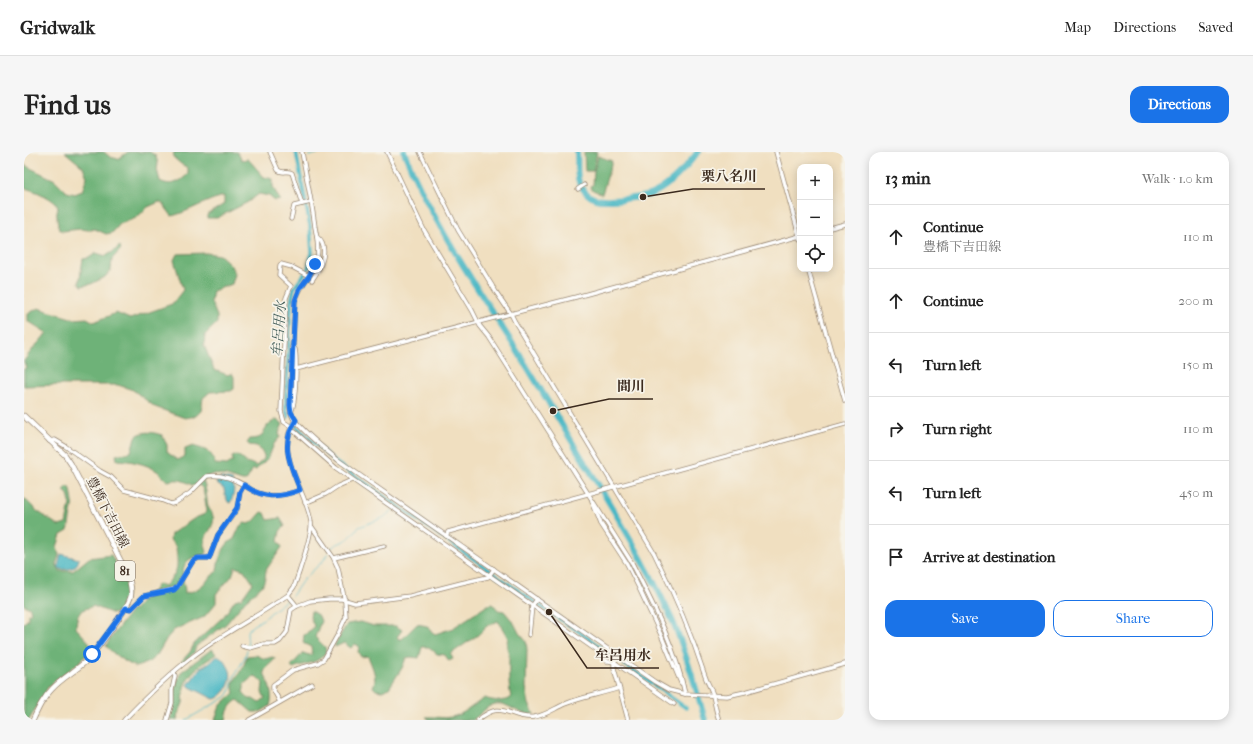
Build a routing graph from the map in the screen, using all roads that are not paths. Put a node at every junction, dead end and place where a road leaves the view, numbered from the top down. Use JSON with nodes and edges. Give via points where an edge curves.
{"nodes":[{"id":1,"x":270,"y":152,"type":"edge"},
{"id":2,"x":302,"y":152,"type":"edge"},
{"id":3,"x":387,"y":152,"type":"edge"},
{"id":4,"x":420,"y":152,"type":"edge"},
{"id":5,"x":776,"y":152,"type":"edge"},
{"id":6,"x":584,"y":185,"type":"dead end"},
{"id":7,"x":578,"y":189,"type":"dead end"},
{"id":8,"x":306,"y":204,"type":"junction"},
{"id":9,"x":291,"y":220,"type":"dead end"},
{"id":10,"x":845,"y":224,"type":"edge"},
{"id":11,"x":833,"y":227,"type":"edge"},
{"id":12,"x":800,"y":236,"type":"edge"},
{"id":13,"x":317,"y":237,"type":"junction"},
{"id":14,"x":797,"y":238,"type":"edge"},
{"id":15,"x":809,"y":272,"type":"edge"},
{"id":16,"x":308,"y":276,"type":"junction"},
{"id":17,"x":312,"y":280,"type":"dead end"},
{"id":18,"x":293,"y":292,"type":"junction"},
{"id":19,"x":510,"y":315,"type":"junction"},
{"id":20,"x":479,"y":322,"type":"junction"},
{"id":21,"x":292,"y":347,"type":"junction"},
{"id":22,"x":296,"y":369,"type":"junction"},
{"id":23,"x":286,"y":380,"type":"junction"},
{"id":24,"x":845,"y":401,"type":"edge"},
{"id":25,"x":291,"y":412,"type":"junction"},
{"id":26,"x":24,"y":416,"type":"edge"},
{"id":27,"x":296,"y":420,"type":"junction"},
{"id":28,"x":845,"y":424,"type":"edge"},
{"id":29,"x":291,"y":428,"type":"junction"},
{"id":30,"x":49,"y":441,"type":"junction"},
{"id":31,"x":352,"y":480,"type":"junction"},
{"id":32,"x":244,"y":485,"type":"junction"},
{"id":33,"x":614,"y":487,"type":"junction"},
{"id":34,"x":300,"y":490,"type":"junction"},
{"id":35,"x":589,"y":494,"type":"junction"},
{"id":36,"x":305,"y":503,"type":"junction"},
{"id":37,"x":397,"y":508,"type":"junction"},
{"id":38,"x":312,"y":527,"type":"junction"},
{"id":39,"x":446,"y":536,"type":"junction"},
{"id":40,"x":384,"y":546,"type":"dead end"},
{"id":41,"x":334,"y":558,"type":"junction"},
{"id":42,"x":494,"y":570,"type":"junction"},
{"id":43,"x":490,"y":575,"type":"junction"},
{"id":44,"x":290,"y":597,"type":"junction"},
{"id":45,"x":345,"y":600,"type":"junction"},
{"id":46,"x":537,"y":600,"type":"junction"},
{"id":47,"x":296,"y":606,"type":"junction"},
{"id":48,"x":532,"y":606,"type":"junction"},
{"id":49,"x":126,"y":608,"type":"junction"},
{"id":50,"x":529,"y":635,"type":"dead end"},
{"id":51,"x":242,"y":646,"type":"dead end"},
{"id":52,"x":613,"y":659,"type":"junction"},
{"id":53,"x":845,"y":664,"type":"edge"},
{"id":54,"x":174,"y":672,"type":"junction"},
{"id":55,"x":312,"y":684,"type":"dead end"},
{"id":56,"x":619,"y":688,"type":"junction"},
{"id":57,"x":686,"y":694,"type":"junction"},
{"id":58,"x":711,"y":696,"type":"junction"},
{"id":59,"x":280,"y":702,"type":"junction"},
{"id":60,"x":674,"y":704,"type":"dead end"},
{"id":61,"x":32,"y":720,"type":"edge"},
{"id":62,"x":124,"y":720,"type":"edge"},
{"id":63,"x":167,"y":720,"type":"edge"},
{"id":64,"x":249,"y":720,"type":"edge"},
{"id":65,"x":478,"y":720,"type":"edge"},
{"id":66,"x":628,"y":720,"type":"edge"},
{"id":67,"x":719,"y":720,"type":"edge"}],
"edges":[{"from":1,"to":8,"type":"street","via":[[280,172],[292,173]]},
{"from":2,"to":8,"type":"street"},
{"from":3,"to":20,"type":"street","via":[[424,230]]},
{"from":4,"to":19,"type":"street","via":[[458,230]]},
{"from":5,"to":12,"type":"street"},
{"from":6,"to":7,"type":"street"},
{"from":8,"to":9,"type":"street","via":[[294,206]]},
{"from":8,"to":13,"type":"street"},
{"from":10,"to":11,"type":"street"},
{"from":13,"to":16,"type":"street","via":[[317,257]]},
{"from":13,"to":17,"type":"street","via":[[321,240],[324,256]]},
{"from":14,"to":19,"type":"street"},
{"from":15,"to":24,"type":"street"},
{"from":16,"to":18,"type":"street"},
{"from":16,"to":18,"type":"street","via":[[292,266],[280,265],[279,275],[291,285]]},
{"from":18,"to":21,"type":"street"},
{"from":18,"to":23,"type":"street","via":[[286,298]]},
{"from":19,"to":20,"type":"street"},
{"from":19,"to":33,"type":"street"},
{"from":20,"to":22,"type":"street"},
{"from":20,"to":35,"type":"street"},
{"from":21,"to":22,"type":"street","via":[[296,354]]},
{"from":21,"to":23,"type":"street"},
{"from":22,"to":25,"type":"street"},
{"from":23,"to":25,"type":"street"},
{"from":23,"to":29,"type":"street","via":[[280,411],[284,422]]},
{"from":25,"to":27,"type":"street"},
{"from":26,"to":30,"type":"main road","name":"豊橋下吉田線","number":"81"},
{"from":27,"to":29,"type":"street"},
{"from":27,"to":37,"type":"street","via":[[338,460]]},
{"from":28,"to":33,"type":"street"},
{"from":29,"to":31,"type":"street"},
{"from":29,"to":34,"type":"street","via":[[287,454]]},
{"from":30,"to":32,"type":"street","via":[[55,440],[65,446],[112,477],[124,490],[171,504],[185,497],[207,476],[228,477]]},
{"from":30,"to":49,"type":"main road","name":"豊橋下吉田線","number":"81","via":[[71,464],[126,571],[131,595]]},
{"from":31,"to":36,"type":"street"},
{"from":31,"to":37,"type":"street"},
{"from":32,"to":34,"type":"street","via":[[268,496]]},
{"from":32,"to":49,"type":"street","via":[[237,508],[218,535],[209,558],[198,558],[193,561],[174,590],[144,596],[131,609]]},
{"from":33,"to":35,"type":"street"},
{"from":33,"to":58,"type":"street","via":[[645,536],[667,579],[691,634]]},
{"from":34,"to":36,"type":"street"},
{"from":35,"to":39,"type":"street","via":[[448,532]]},
{"from":35,"to":57,"type":"street","via":[[601,524],[638,586]]},
{"from":36,"to":38,"type":"street"},
{"from":37,"to":39,"type":"street"},
{"from":37,"to":43,"type":"street"},
{"from":38,"to":41,"type":"street"},
{"from":38,"to":44,"type":"street"},
{"from":39,"to":42,"type":"street"},
{"from":40,"to":41,"type":"street"},
{"from":41,"to":45,"type":"street"},
{"from":42,"to":43,"type":"street"},
{"from":42,"to":46,"type":"street"},
{"from":43,"to":45,"type":"street","via":[[410,596],[355,603]]},
{"from":43,"to":48,"type":"street"},
{"from":44,"to":47,"type":"street"},
{"from":44,"to":54,"type":"street","via":[[193,656]]},
{"from":45,"to":47,"type":"street","via":[[319,600]]},
{"from":45,"to":59,"type":"street","via":[[344,621],[324,659],[293,670],[273,686]]},
{"from":46,"to":48,"type":"street"},
{"from":46,"to":52,"type":"street"},
{"from":47,"to":51,"type":"street","via":[[291,610],[287,632],[280,641],[248,648]]},
{"from":48,"to":50,"type":"street"},
{"from":48,"to":52,"type":"street","via":[[604,657]]},
{"from":49,"to":61,"type":"main road","name":"豊橋下吉田線","number":"81","via":[[85,662],[47,694]]},
{"from":52,"to":56,"type":"street"},
{"from":52,"to":57,"type":"street","via":[[663,687]]},
{"from":52,"to":60,"type":"street"},
{"from":53,"to":58,"type":"street","via":[[734,695]]},
{"from":54,"to":62,"type":"street"},
{"from":54,"to":63,"type":"street","via":[[172,703]]},
{"from":55,"to":59,"type":"street"},
{"from":56,"to":65,"type":"street","via":[[565,704],[536,717],[496,710]]},
{"from":56,"to":66,"type":"street"},
{"from":57,"to":58,"type":"street"},
{"from":58,"to":67,"type":"street"},
{"from":59,"to":64,"type":"street"}]}
